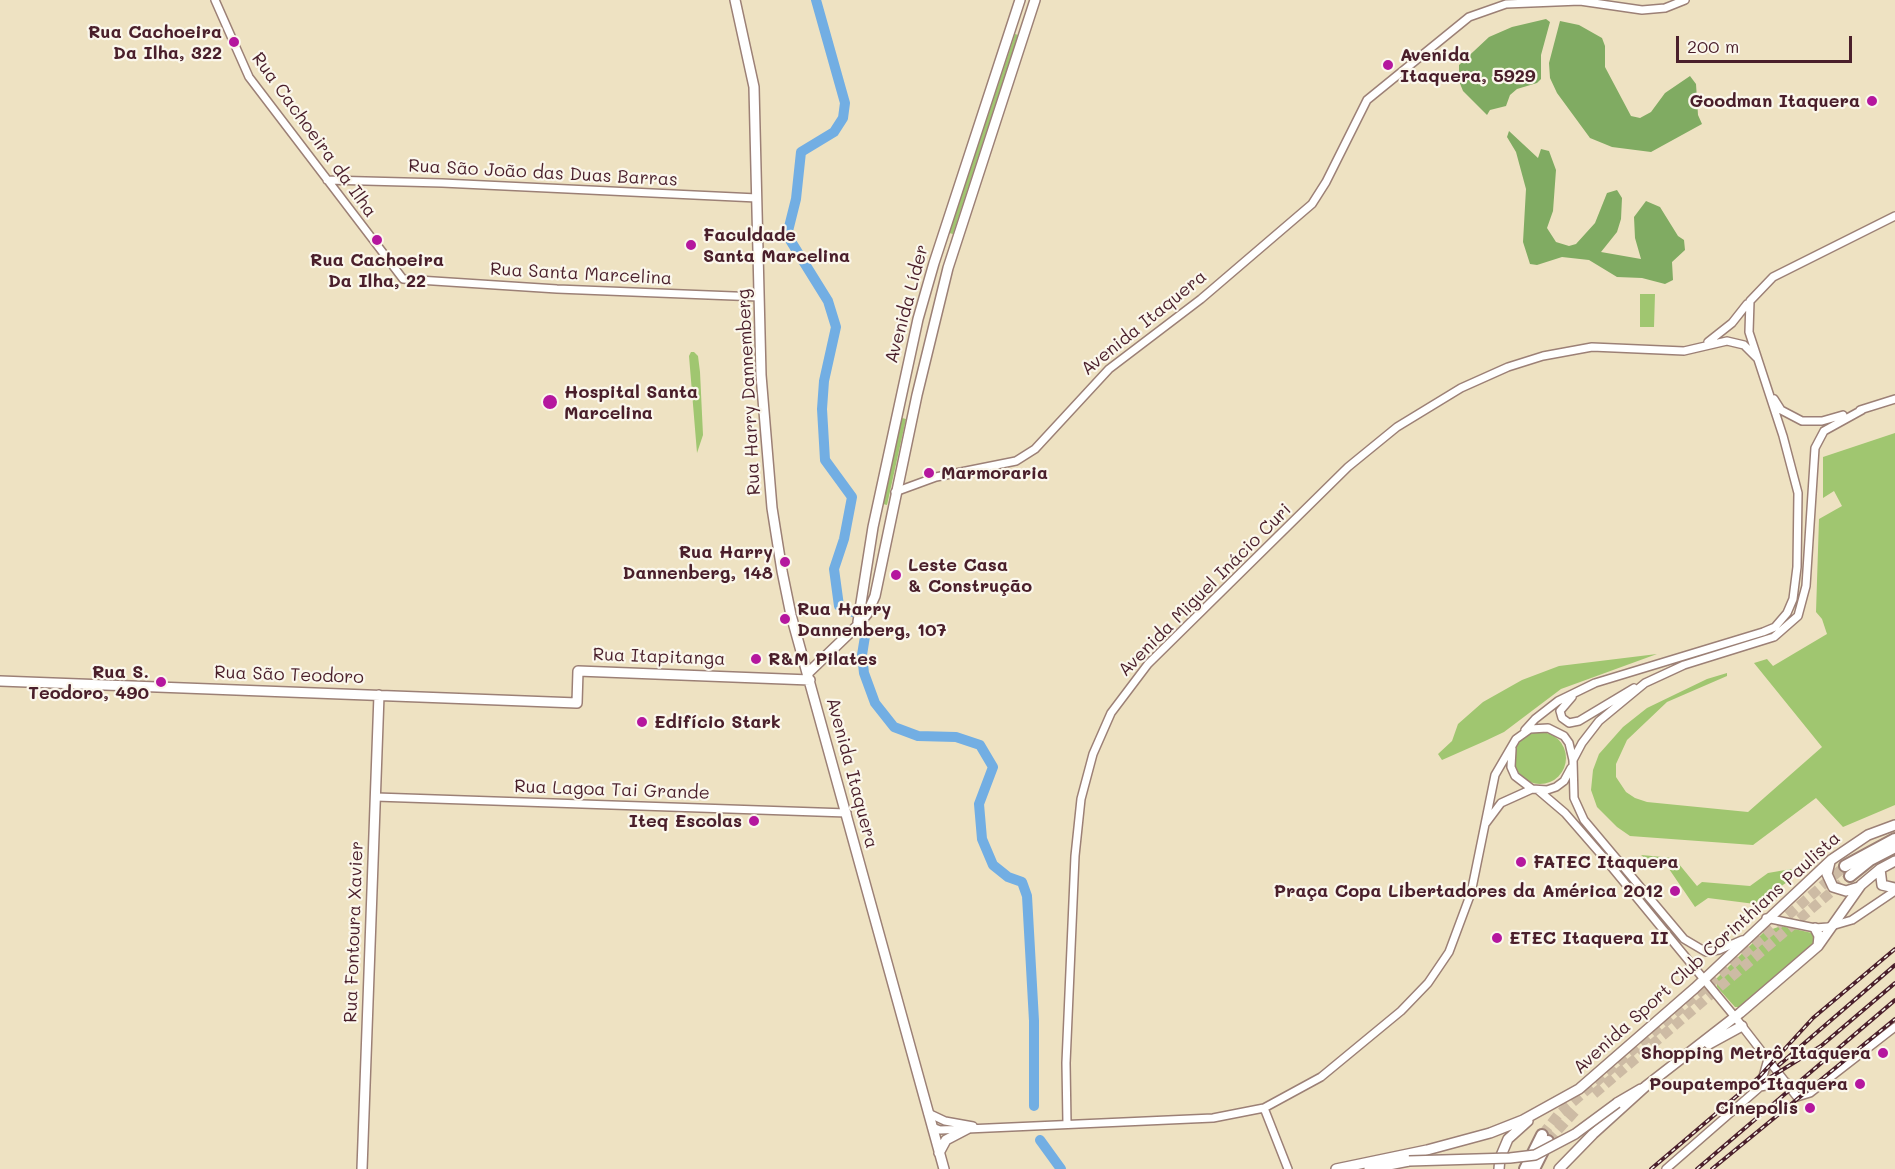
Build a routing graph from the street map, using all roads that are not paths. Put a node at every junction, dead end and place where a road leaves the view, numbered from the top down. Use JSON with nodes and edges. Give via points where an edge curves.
{"nodes":[{"id":1,"x":215,"y":0,"type":"edge"},
{"id":2,"x":735,"y":0,"type":"edge"},
{"id":3,"x":1020,"y":0,"type":"edge"},
{"id":4,"x":1035,"y":0,"type":"edge"},
{"id":5,"x":1685,"y":0,"type":"edge"},
{"id":6,"x":327,"y":180,"type":"junction"},
{"id":7,"x":757,"y":198,"type":"junction"},
{"id":8,"x":1895,"y":216,"type":"edge"},
{"id":9,"x":403,"y":279,"type":"joint"},
{"id":10,"x":759,"y":297,"type":"junction"},
{"id":11,"x":1750,"y":301,"type":"junction"},
{"id":12,"x":1698,"y":348,"type":"junction"},
{"id":13,"x":1757,"y":358,"type":"junction"},
{"id":14,"x":1768,"y":390,"type":"junction"},
{"id":15,"x":1895,"y":399,"type":"edge"},
{"id":16,"x":1862,"y":410,"type":"junction"},
{"id":17,"x":895,"y":492,"type":"junction"},
{"id":18,"x":858,"y":625,"type":"junction"},
{"id":19,"x":809,"y":676,"type":"junction"},
{"id":20,"x":0,"y":681,"type":"edge"},
{"id":21,"x":1595,"y":683,"type":"junction"},
{"id":22,"x":1644,"y":683,"type":"junction"},
{"id":23,"x":379,"y":695,"type":"junction"},
{"id":24,"x":577,"y":703,"type":"joint"},
{"id":25,"x":1522,"y":734,"type":"junction"},
{"id":26,"x":1512,"y":746,"type":"junction"},
{"id":27,"x":1573,"y":763,"type":"junction"},
{"id":28,"x":1535,"y":790,"type":"junction"},
{"id":29,"x":376,"y":797,"type":"junction"},
{"id":30,"x":847,"y":813,"type":"junction"},
{"id":31,"x":1895,"y":825,"type":"edge"},
{"id":32,"x":1483,"y":828,"type":"junction"},
{"id":33,"x":1895,"y":839,"type":"edge"},
{"id":34,"x":1895,"y":847,"type":"edge"},
{"id":35,"x":1831,"y":860,"type":"junction"},
{"id":36,"x":1895,"y":861,"type":"edge"},
{"id":37,"x":1880,"y":869,"type":"junction"},
{"id":38,"x":1861,"y":885,"type":"junction"},
{"id":39,"x":1895,"y":889,"type":"edge"},
{"id":40,"x":1766,"y":918,"type":"junction"},
{"id":41,"x":1833,"y":926,"type":"junction"},
{"id":42,"x":1815,"y":928,"type":"junction"},
{"id":43,"x":1742,"y":940,"type":"junction"},
{"id":44,"x":1818,"y":946,"type":"junction"},
{"id":45,"x":1704,"y":979,"type":"junction"},
{"id":46,"x":1735,"y":1017,"type":"junction"},
{"id":47,"x":1742,"y":1026,"type":"junction"},
{"id":48,"x":1895,"y":1027,"type":"edge"},
{"id":49,"x":1693,"y":1051,"type":"junction"},
{"id":50,"x":1768,"y":1059,"type":"junction"},
{"id":51,"x":1786,"y":1082,"type":"junction"},
{"id":52,"x":1646,"y":1086,"type":"junction"},
{"id":53,"x":1760,"y":1087,"type":"junction"},
{"id":54,"x":1550,"y":1106,"type":"junction"},
{"id":55,"x":1264,"y":1108,"type":"junction"},
{"id":56,"x":928,"y":1113,"type":"junction"},
{"id":57,"x":1067,"y":1124,"type":"junction"},
{"id":58,"x":932,"y":1126,"type":"junction"},
{"id":59,"x":982,"y":1127,"type":"junction"},
{"id":60,"x":967,"y":1129,"type":"junction"},
{"id":61,"x":939,"y":1153,"type":"junction"},
{"id":62,"x":362,"y":1169,"type":"edge"},
{"id":63,"x":944,"y":1169,"type":"edge"},
{"id":64,"x":1288,"y":1169,"type":"edge"},
{"id":65,"x":1336,"y":1169,"type":"edge"},
{"id":66,"x":1369,"y":1169,"type":"edge"},
{"id":67,"x":1499,"y":1169,"type":"edge"},
{"id":68,"x":1525,"y":1169,"type":"edge"},
{"id":69,"x":1533,"y":1169,"type":"edge"},
{"id":70,"x":1559,"y":1169,"type":"edge"},
{"id":71,"x":1666,"y":1169,"type":"edge"}],
"edges":[{"from":1,"to":6,"type":"street","name":"Rua Cachoeira da Ilha","via":[[249,77]]},
{"from":2,"to":7,"type":"main road","name":"Rua Harry Dannemberg","via":[[754,87]]},
{"from":3,"to":18,"type":"main road","name":"Avenida Líder","via":[[933,262],[918,319],[873,527]]},
{"from":4,"to":17,"type":"main road","name":"Avenida Líder","via":[[948,268]]},
{"from":5,"to":17,"type":"street","name":"Avenida Itaquera","via":[[1665,8],[1642,10],[1580,1],[1506,4],[1469,17],[1367,100],[1312,204],[1201,299],[1109,369],[1035,448],[1016,460],[936,477]]},
{"from":6,"to":7,"type":"street","name":"Rua São João das Duas Barras"},
{"from":6,"to":9,"type":"street","name":"Rua Cachoeira da Ilha"},
{"from":7,"to":10,"type":"main road","name":"Rua Harry Dannemberg"},
{"from":8,"to":11,"type":"street","name":"Avenida Miguel Inácio Curi","via":[[1773,278]]},
{"from":9,"to":10,"type":"street","name":"Rua Santa Marcelina"},
{"from":10,"to":19,"type":"main road","name":"Rua Harry Dannemberg","via":[[761,385],[772,508],[786,594]]},
{"from":11,"to":12,"type":"street","name":"Avenida Miguel Inácio Curi","via":[[1724,331]]},
{"from":11,"to":13,"type":"street","via":[[1749,332]]},
{"from":12,"to":13,"type":"street","name":"Avenida Miguel Inácio Curi","via":[[1727,340],[1749,348]]},
{"from":12,"to":57,"type":"street","name":"Avenida Miguel Inácio Curi","via":[[1575,349],[1508,367],[1433,403],[1348,468],[1167,644],[1129,687],[1101,732],[1081,799],[1066,1063]]},
{"from":13,"to":14,"type":"street"},
{"from":14,"to":16,"type":"street","via":[[1781,410],[1802,421],[1822,421]]},
{"from":14,"to":21,"type":"street","via":[[1798,493],[1797,567],[1791,607],[1775,627],[1763,632]]},
{"from":15,"to":16,"type":"street"},
{"from":16,"to":22,"type":"street","via":[[1824,431],[1815,448],[1806,586],[1798,616],[1774,637],[1684,665]]},
{"from":17,"to":18,"type":"main road","via":[[879,585],[872,606]]},
{"from":18,"to":19,"type":"main road"},
{"from":19,"to":24,"type":"main road","name":"Rua Itapitanga","via":[[578,671]]},
{"from":19,"to":30,"type":"main road","name":"Avenida Itaquera"},
{"from":20,"to":23,"type":"main road","name":"Rua São Teodoro"},
{"from":21,"to":22,"type":"street","via":[[1563,705],[1560,714],[1564,721],[1579,721]]},
{"from":21,"to":25,"type":"street","via":[[1552,705]]},
{"from":22,"to":27,"type":"street","via":[[1599,721],[1582,742]]},
{"from":23,"to":24,"type":"main road","name":"Rua São Teodoro"},
{"from":23,"to":29,"type":"main road","name":"Rua Fontoura Xavier"},
{"from":25,"to":26,"type":"street"},
{"from":25,"to":27,"type":"street","via":[[1539,727],[1557,731],[1569,743]]},
{"from":26,"to":28,"type":"street","via":[[1515,777]]},
{"from":26,"to":32,"type":"street","via":[[1495,775]]},
{"from":27,"to":28,"type":"street","via":[[1564,781],[1556,787]]},
{"from":27,"to":43,"type":"street","via":[[1574,798],[1584,820],[1683,939],[1706,952]]},
{"from":28,"to":32,"type":"street","via":[[1501,803]]},
{"from":28,"to":45,"type":"street","via":[[1560,809],[1605,859]]},
{"from":29,"to":30,"type":"street","name":"Rua Lagoa Tai Grande"},
{"from":29,"to":62,"type":"main road","name":"Rua Fontoura Xavier"},
{"from":30,"to":56,"type":"main road","name":"Avenida Itaquera"},
{"from":31,"to":35,"type":"main road","name":"Avenida Sport Club Corinthians Paulista","via":[[1859,840]]},
{"from":32,"to":55,"type":"street","via":[[1461,926],[1428,983],[1344,1060],[1300,1091]]},
{"from":33,"to":34,"type":"highway","name":"Avenida Sport Club Corinthians Paulista","via":[[1848,871]]},
{"from":35,"to":38,"type":"main road","via":[[1827,874],[1833,887],[1846,891]]},
{"from":35,"to":40,"type":"main road","name":"Avenida Sport Club Corinthians Paulista"},
{"from":36,"to":37,"type":"main road"},
{"from":37,"to":38,"type":"main road"},
{"from":37,"to":39,"type":"main road","via":[[1882,885]]},
{"from":38,"to":41,"type":"main road"},
{"from":39,"to":41,"type":"street","via":[[1852,920]]},
{"from":40,"to":42,"type":"street"},
{"from":40,"to":43,"type":"main road","name":"Avenida Sport Club Corinthians Paulista"},
{"from":41,"to":42,"type":"street"},
{"from":41,"to":44,"type":"main road"},
{"from":42,"to":44,"type":"main road"},
{"from":43,"to":45,"type":"main road","name":"Avenida Sport Club Corinthians Paulista"},
{"from":44,"to":46,"type":"main road"},
{"from":45,"to":46,"type":"street"},
{"from":45,"to":54,"type":"main road","name":"Avenida Sport Club Corinthians Paulista","via":[[1594,1078]]},
{"from":46,"to":47,"type":"street"},
{"from":46,"to":49,"type":"main road"},
{"from":47,"to":49,"type":"main road"},
{"from":47,"to":50,"type":"street"},
{"from":48,"to":51,"type":"street","via":[[1810,1093],[1797,1098]]},
{"from":49,"to":52,"type":"main road"},
{"from":50,"to":51,"type":"street"},
{"from":50,"to":53,"type":"street"},
{"from":51,"to":53,"type":"street"},
{"from":52,"to":66,"type":"main road","bridge":true,"via":[[1575,1134],[1535,1155],[1409,1161]]},
{"from":52,"to":70,"type":"main road"},
{"from":53,"to":71,"type":"street"},
{"from":54,"to":65,"type":"main road","name":"Avenida Sport Club Corinthians Paulista","via":[[1464,1141]]},
{"from":54,"to":67,"type":"main road","via":[[1508,1139]]},
{"from":55,"to":57,"type":"street","via":[[1185,1120]]},
{"from":55,"to":64,"type":"street"},
{"from":56,"to":58,"type":"main road","name":"Avenida Itaquera"},
{"from":56,"to":59,"type":"street","via":[[945,1121]]},
{"from":57,"to":59,"type":"street"},
{"from":58,"to":60,"type":"street","via":[[940,1130]]},
{"from":58,"to":61,"type":"main road","name":"Avenida Itaquera"},
{"from":59,"to":60,"type":"street"},
{"from":60,"to":61,"type":"main road","via":[[946,1140]]},
{"from":61,"to":63,"type":"main road","name":"Avenida Itaquera"},
{"from":68,"to":69,"type":"highway","via":[[1545,1138]]}]}
